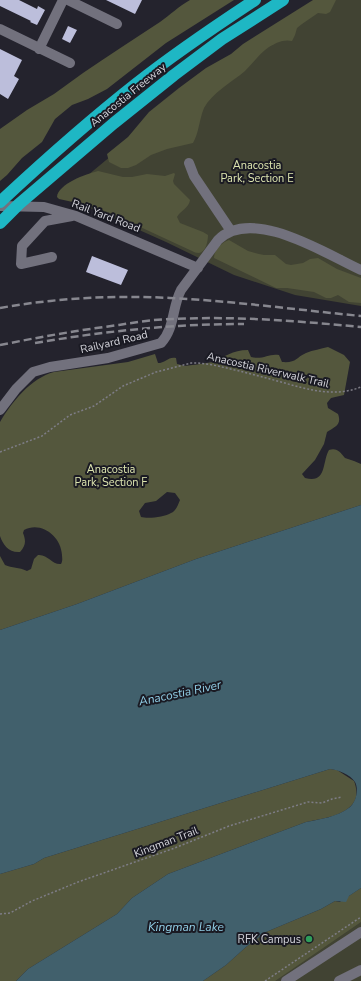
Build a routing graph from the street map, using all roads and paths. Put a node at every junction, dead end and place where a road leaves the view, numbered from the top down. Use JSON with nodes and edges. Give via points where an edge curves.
{"nodes":[{"id":1,"x":63,"y":0,"type":"edge"},
{"id":2,"x":68,"y":0,"type":"edge"},
{"id":3,"x":255,"y":0,"type":"edge"},
{"id":4,"x":283,"y":0,"type":"edge"},
{"id":5,"x":117,"y":24,"type":"dead end"},
{"id":6,"x":0,"y":29,"type":"edge"},
{"id":7,"x":39,"y":48,"type":"junction"},
{"id":8,"x":70,"y":63,"type":"dead end"},
{"id":9,"x":189,"y":163,"type":"dead end"},
{"id":10,"x":0,"y":202,"type":"edge"},
{"id":11,"x":0,"y":206,"type":"edge"},
{"id":12,"x":76,"y":216,"type":"junction"},
{"id":13,"x":0,"y":223,"type":"edge"},
{"id":14,"x":231,"y":231,"type":"junction"},
{"id":15,"x":52,"y":257,"type":"dead end"},
{"id":16,"x":198,"y":268,"type":"junction"},
{"id":17,"x":361,"y":270,"type":"edge"},
{"id":18,"x":361,"y":386,"type":"edge"},
{"id":19,"x":0,"y":410,"type":"edge"},
{"id":20,"x":0,"y":452,"type":"edge"},
{"id":21,"x":342,"y":797,"type":"dead end"},
{"id":22,"x":0,"y":914,"type":"edge"},
{"id":23,"x":361,"y":917,"type":"edge"},
{"id":24,"x":361,"y":932,"type":"edge"},
{"id":25,"x":361,"y":970,"type":"edge"},
{"id":26,"x":265,"y":981,"type":"edge"},
{"id":27,"x":286,"y":981,"type":"edge"},
{"id":28,"x":339,"y":981,"type":"edge"}],
"edges":[{"from":1,"to":7,"type":"street"},
{"from":2,"to":5,"type":"street"},
{"from":3,"to":10,"type":"highway","name":"Anacostia Freeway","via":[[136,84]]},
{"from":4,"to":13,"type":"highway","name":"Anacostia Freeway","via":[[222,39],[114,123]]},
{"from":6,"to":7,"type":"street"},
{"from":7,"to":8,"type":"street"},
{"from":9,"to":14,"type":"street","via":[[194,176]]},
{"from":11,"to":12,"type":"street","name":"Rail Yard Road","via":[[44,207]]},
{"from":12,"to":15,"type":"street","via":[[45,221],[22,246],[21,264]]},
{"from":12,"to":16,"type":"street","name":"Rail Yard Road"},
{"from":14,"to":16,"type":"street","name":"Railyard Road","via":[[218,240]]},
{"from":14,"to":17,"type":"street","via":[[256,227],[269,230],[292,237]]},
{"from":16,"to":19,"type":"street","name":"Railyard Road","via":[[179,294],[169,331],[161,343],[108,358],[34,372],[16,389]]},
{"from":18,"to":20,"type":"path","name":"Anacostia Riverwalk Trail","via":[[346,392],[326,393],[206,364],[191,363],[156,372],[123,386],[94,406],[70,415],[42,436]]},
{"from":21,"to":22,"type":"path","name":"Kingman Trail","via":[[322,803],[308,802],[230,826],[78,882],[10,913]]},
{"from":23,"to":26,"type":"path"},
{"from":24,"to":27,"type":"street"},
{"from":25,"to":28,"type":"street"}]}
